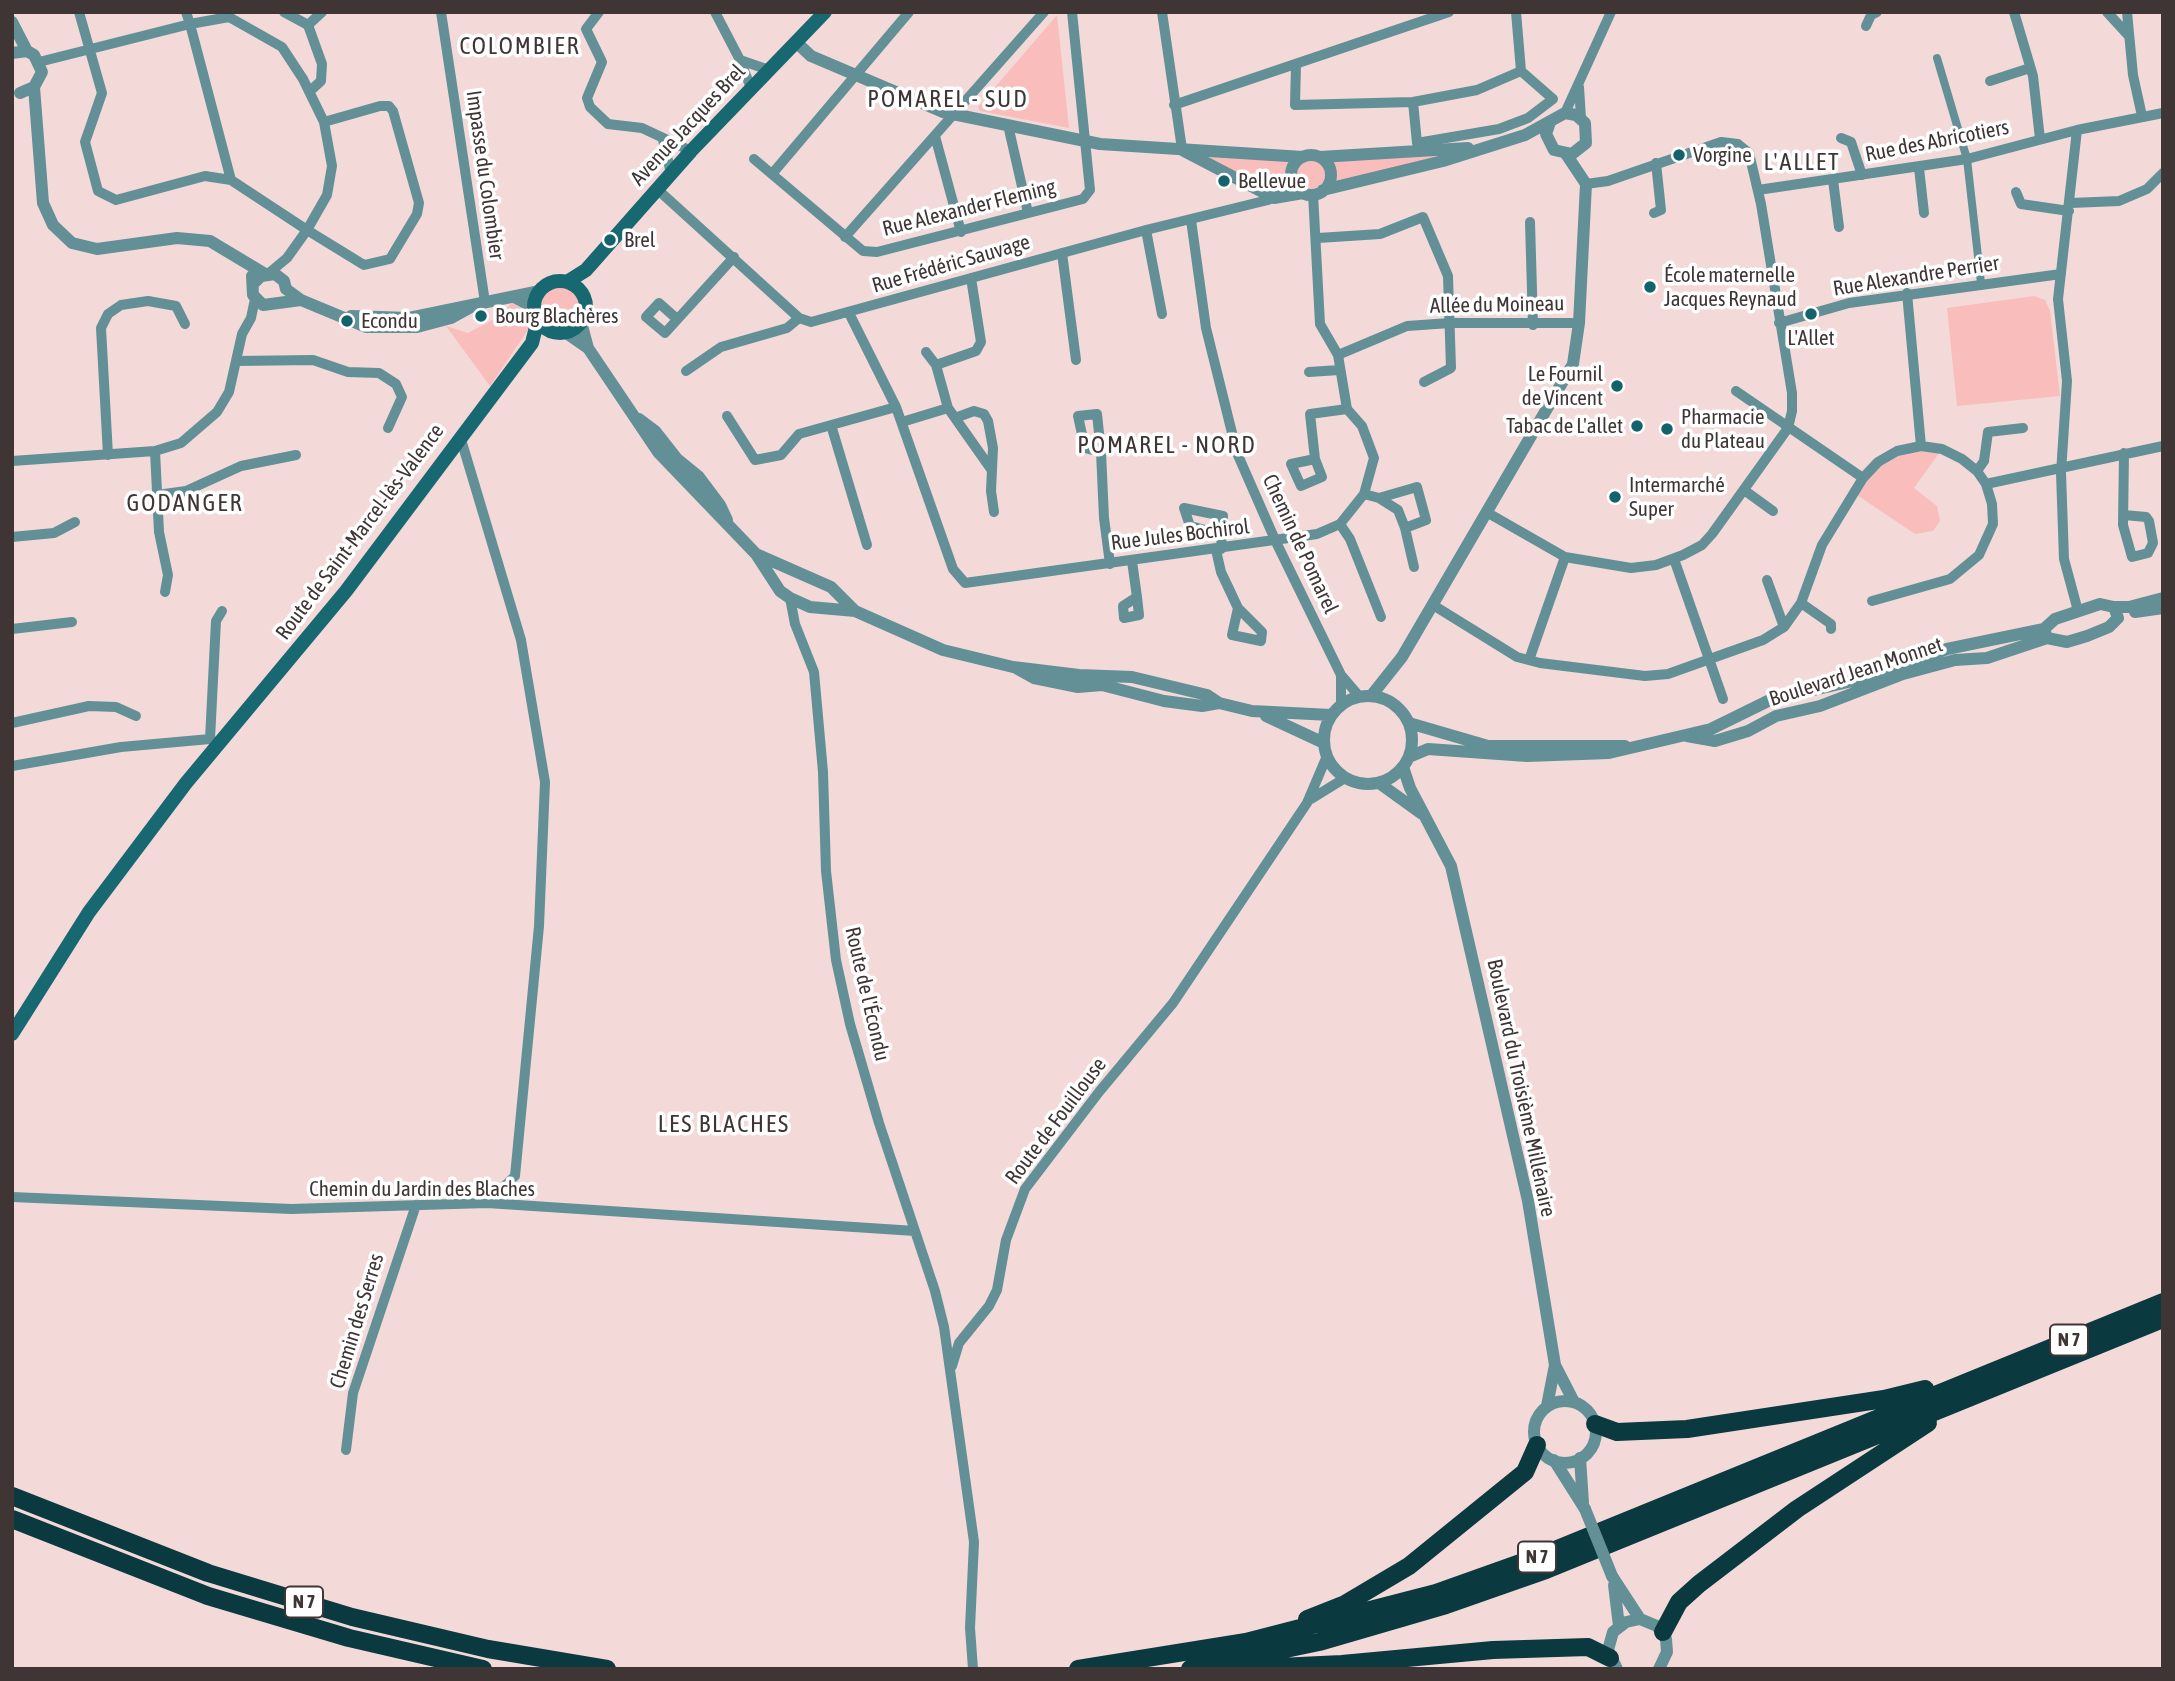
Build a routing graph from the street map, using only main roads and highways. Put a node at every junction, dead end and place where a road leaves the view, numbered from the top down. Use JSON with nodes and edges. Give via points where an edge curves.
{"nodes":[{"id":1,"x":825,"y":12,"type":"edge"},
{"id":2,"x":586,"y":270,"type":"junction"},
{"id":3,"x":567,"y":282,"type":"junction"},
{"id":4,"x":582,"y":293,"type":"junction"},
{"id":5,"x":536,"y":313,"type":"junction"},
{"id":6,"x":560,"y":332,"type":"junction"},
{"id":7,"x":532,"y":343,"type":"junction"},
{"id":8,"x":12,"y":1034,"type":"edge"},
{"id":9,"x":2163,"y":1302,"type":"edge"},
{"id":10,"x":2163,"y":1319,"type":"edge"},
{"id":11,"x":1976,"y":1378,"type":"junction"},
{"id":12,"x":1960,"y":1402,"type":"junction"},
{"id":13,"x":1595,"y":1424,"type":"road end"},
{"id":14,"x":1537,"y":1445,"type":"road end"},
{"id":15,"x":12,"y":1496,"type":"edge"},
{"id":16,"x":12,"y":1519,"type":"edge"},
{"id":17,"x":1663,"y":1632,"type":"road end"},
{"id":18,"x":1247,"y":1642,"type":"junction"},
{"id":19,"x":1614,"y":1664,"type":"edge"},
{"id":20,"x":483,"y":1669,"type":"edge"},
{"id":21,"x":607,"y":1669,"type":"edge"},
{"id":22,"x":1079,"y":1669,"type":"edge"},
{"id":23,"x":1190,"y":1669,"type":"edge"},
{"id":24,"x":1237,"y":1669,"type":"edge"}],
"edges":[{"from":1,"to":2,"type":"main road","name":"Avenue Jacques Brel","via":[[691,151]]},
{"from":2,"to":3,"type":"main road","name":"Avenue Jacques Brel"},
{"from":2,"to":4,"type":"main road"},
{"from":3,"to":4,"type":"main road"},
{"from":3,"to":5,"type":"main road","via":[[552,283],[540,291]]},
{"from":4,"to":6,"type":"main road","via":[[586,307],[582,322]]},
{"from":5,"to":6,"type":"main road"},
{"from":5,"to":7,"type":"main road","name":"Route de Saint-Marcel-lès-Valence"},
{"from":6,"to":7,"type":"main road","name":"Route de Saint-Marcel-lès-Valence"},
{"from":7,"to":8,"type":"main road","name":"Route de Saint-Marcel-lès-Valence","via":[[346,591],[214,742],[89,912]]},
{"from":9,"to":11,"type":"highway","number":"N 7"},
{"from":10,"to":12,"type":"highway","number":"N 7"},
{"from":11,"to":13,"type":"highway","via":[[1884,1399],[1687,1429],[1617,1432]]},
{"from":11,"to":18,"type":"highway","number":"N 7","via":[[1540,1556],[1436,1593]]},
{"from":12,"to":17,"type":"highway","via":[[1797,1510],[1699,1584],[1679,1602]]},
{"from":12,"to":23,"type":"highway","number":"N 7","via":[[1546,1570],[1319,1642]]},
{"from":14,"to":18,"type":"highway","via":[[1525,1472],[1409,1566],[1345,1604]]},
{"from":15,"to":21,"type":"highway","number":"N 7","via":[[208,1573],[352,1617],[488,1649]]},
{"from":16,"to":20,"type":"highway","number":"N 7","via":[[208,1596],[349,1638]]},
{"from":18,"to":22,"type":"highway","number":"N 7"},
{"from":19,"to":24,"type":"highway","via":[[1588,1647]]}]}
